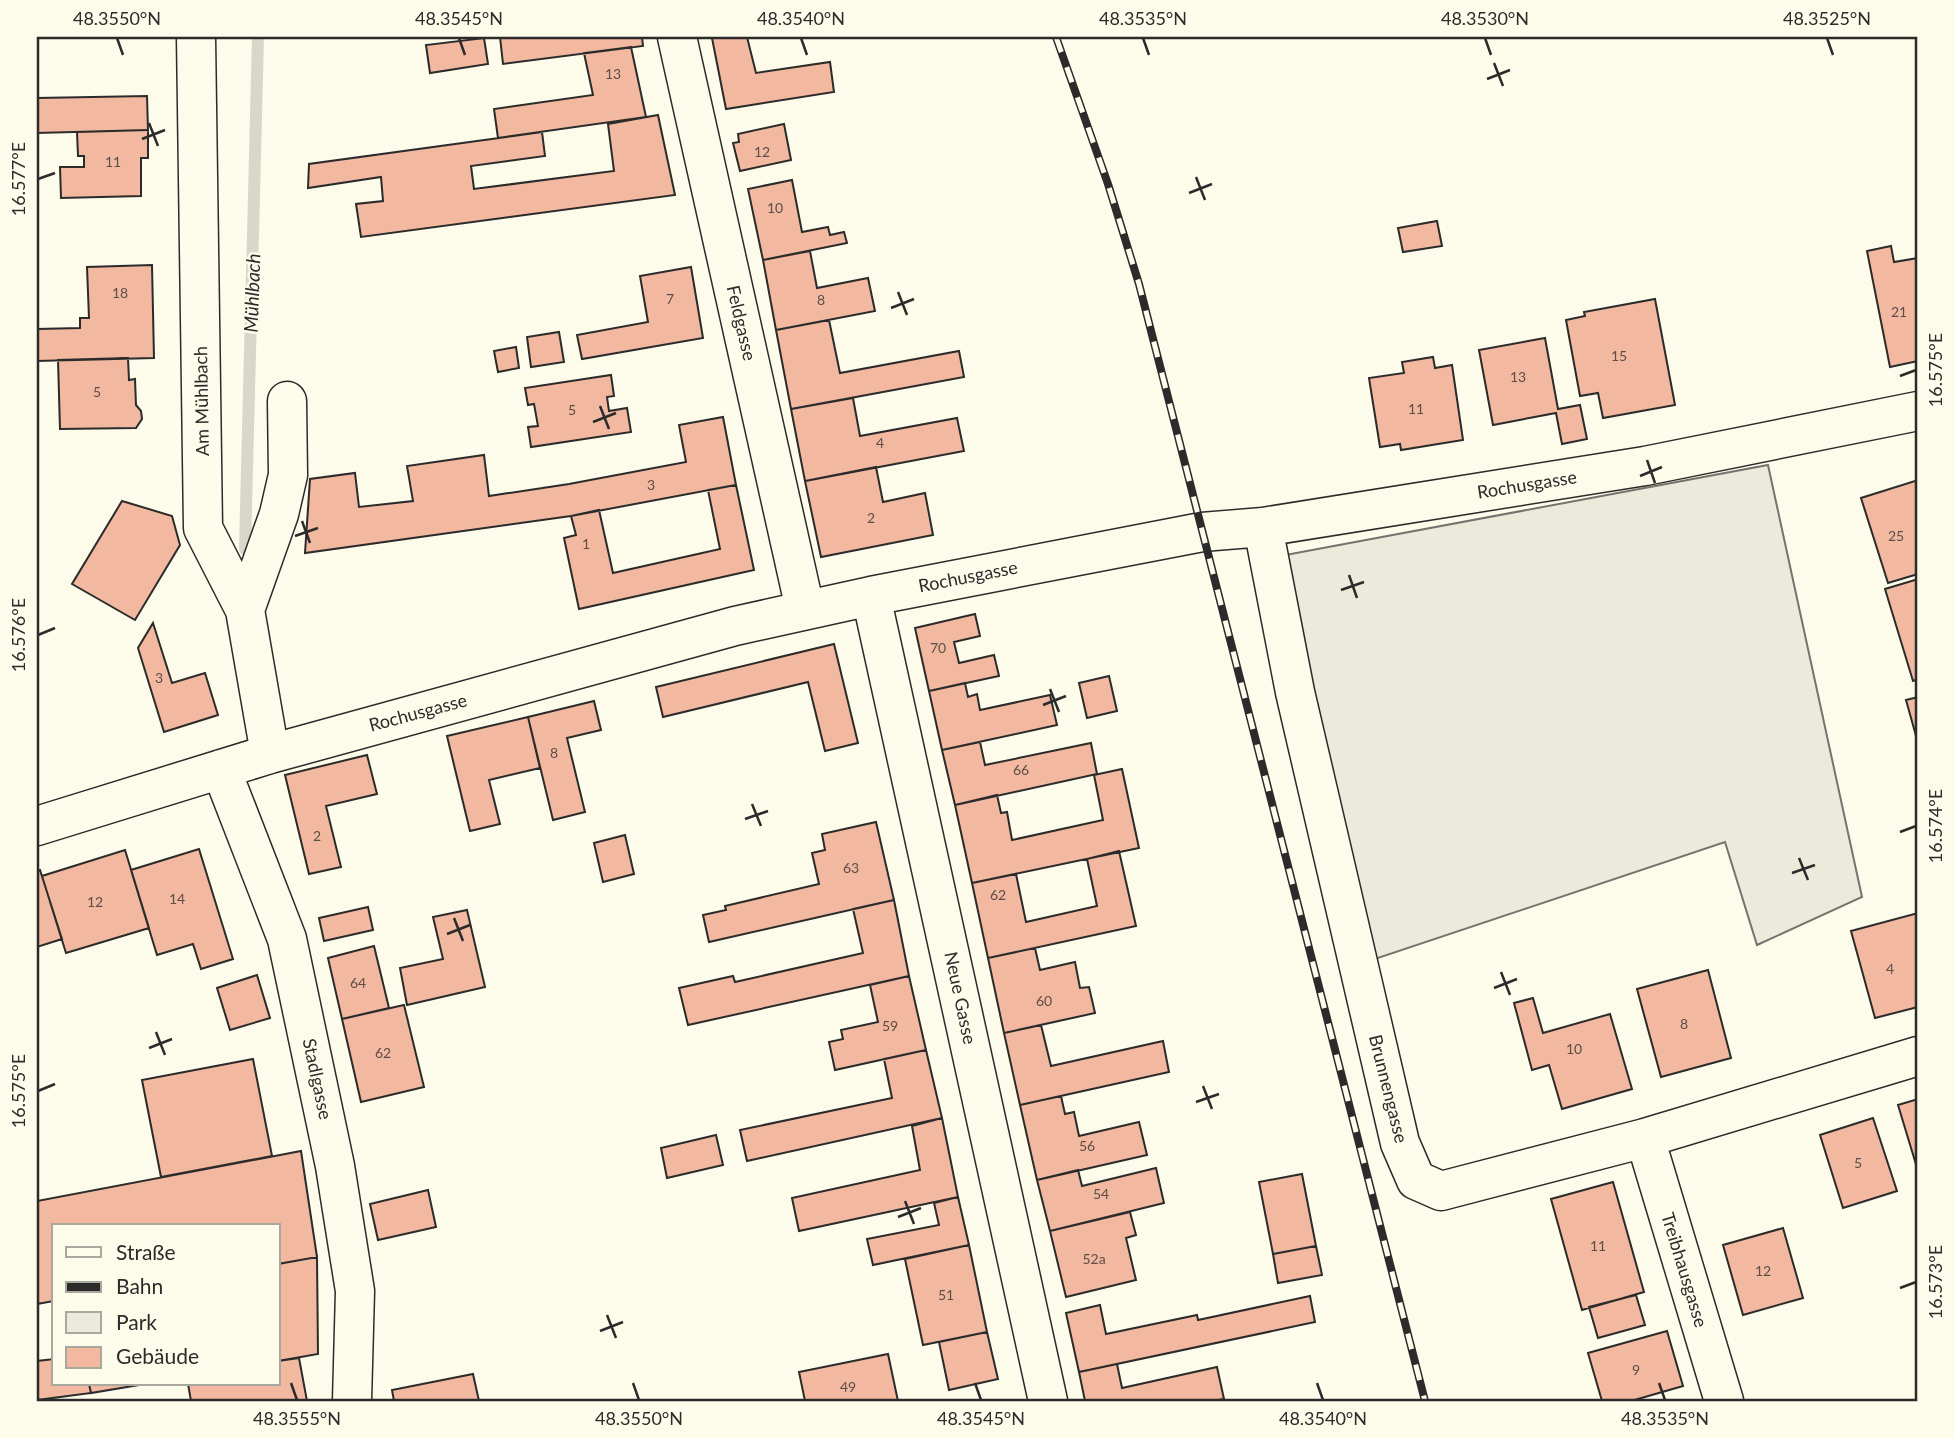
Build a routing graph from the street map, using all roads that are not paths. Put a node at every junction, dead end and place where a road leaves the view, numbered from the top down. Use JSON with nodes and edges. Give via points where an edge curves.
{"nodes":[{"id":1,"x":197,"y":37,"type":"edge"},
{"id":2,"x":677,"y":37,"type":"edge"},
{"id":3,"x":287,"y":401,"type":"dead end"},
{"id":4,"x":1918,"y":411,"type":"edge"},
{"id":5,"x":1263,"y":527,"type":"junction"},
{"id":6,"x":871,"y":596,"type":"junction"},
{"id":7,"x":245,"y":610,"type":"junction"},
{"id":8,"x":805,"y":610,"type":"junction"},
{"id":9,"x":270,"y":754,"type":"junction"},
{"id":10,"x":221,"y":769,"type":"junction"},
{"id":11,"x":37,"y":826,"type":"edge"},
{"id":12,"x":1918,"y":1056,"type":"edge"},
{"id":13,"x":1645,"y":1138,"type":"junction"},
{"id":14,"x":352,"y":1401,"type":"edge"},
{"id":15,"x":1048,"y":1401,"type":"edge"},
{"id":16,"x":1724,"y":1401,"type":"edge"}],
"edges":[{"from":1,"to":7,"type":"street","name":"Am Mühlbach","via":[[203,528]]},
{"from":2,"to":8,"type":"street","name":"Feldgasse"},
{"from":3,"to":7,"type":"street","via":[[288,475]]},
{"from":4,"to":5,"type":"street","name":"Rochusgasse","via":[[1646,466]]},
{"from":5,"to":6,"type":"street","name":"Rochusgasse","via":[[1202,532]]},
{"from":5,"to":13,"type":"street","name":"Brunnengasse","via":[[1295,692],[1396,1129],[1416,1180],[1441,1191]]},
{"from":6,"to":8,"type":"street","name":"Rochusgasse"},
{"from":6,"to":15,"type":"street","name":"Neue Gasse"},
{"from":7,"to":9,"type":"street","name":"Am Mühlbach"},
{"from":8,"to":9,"type":"street","name":"Rochusgasse"},
{"from":9,"to":10,"type":"street","name":"Rochusgasse"},
{"from":10,"to":11,"type":"street","name":"Rochusgasse"},
{"from":10,"to":14,"type":"street","name":"Stadlgasse","via":[[287,939],[335,1166],[355,1291]]},
{"from":12,"to":13,"type":"street","name":"Brunnengasse"},
{"from":13,"to":16,"type":"street","name":"Treibhausgasse"}]}
